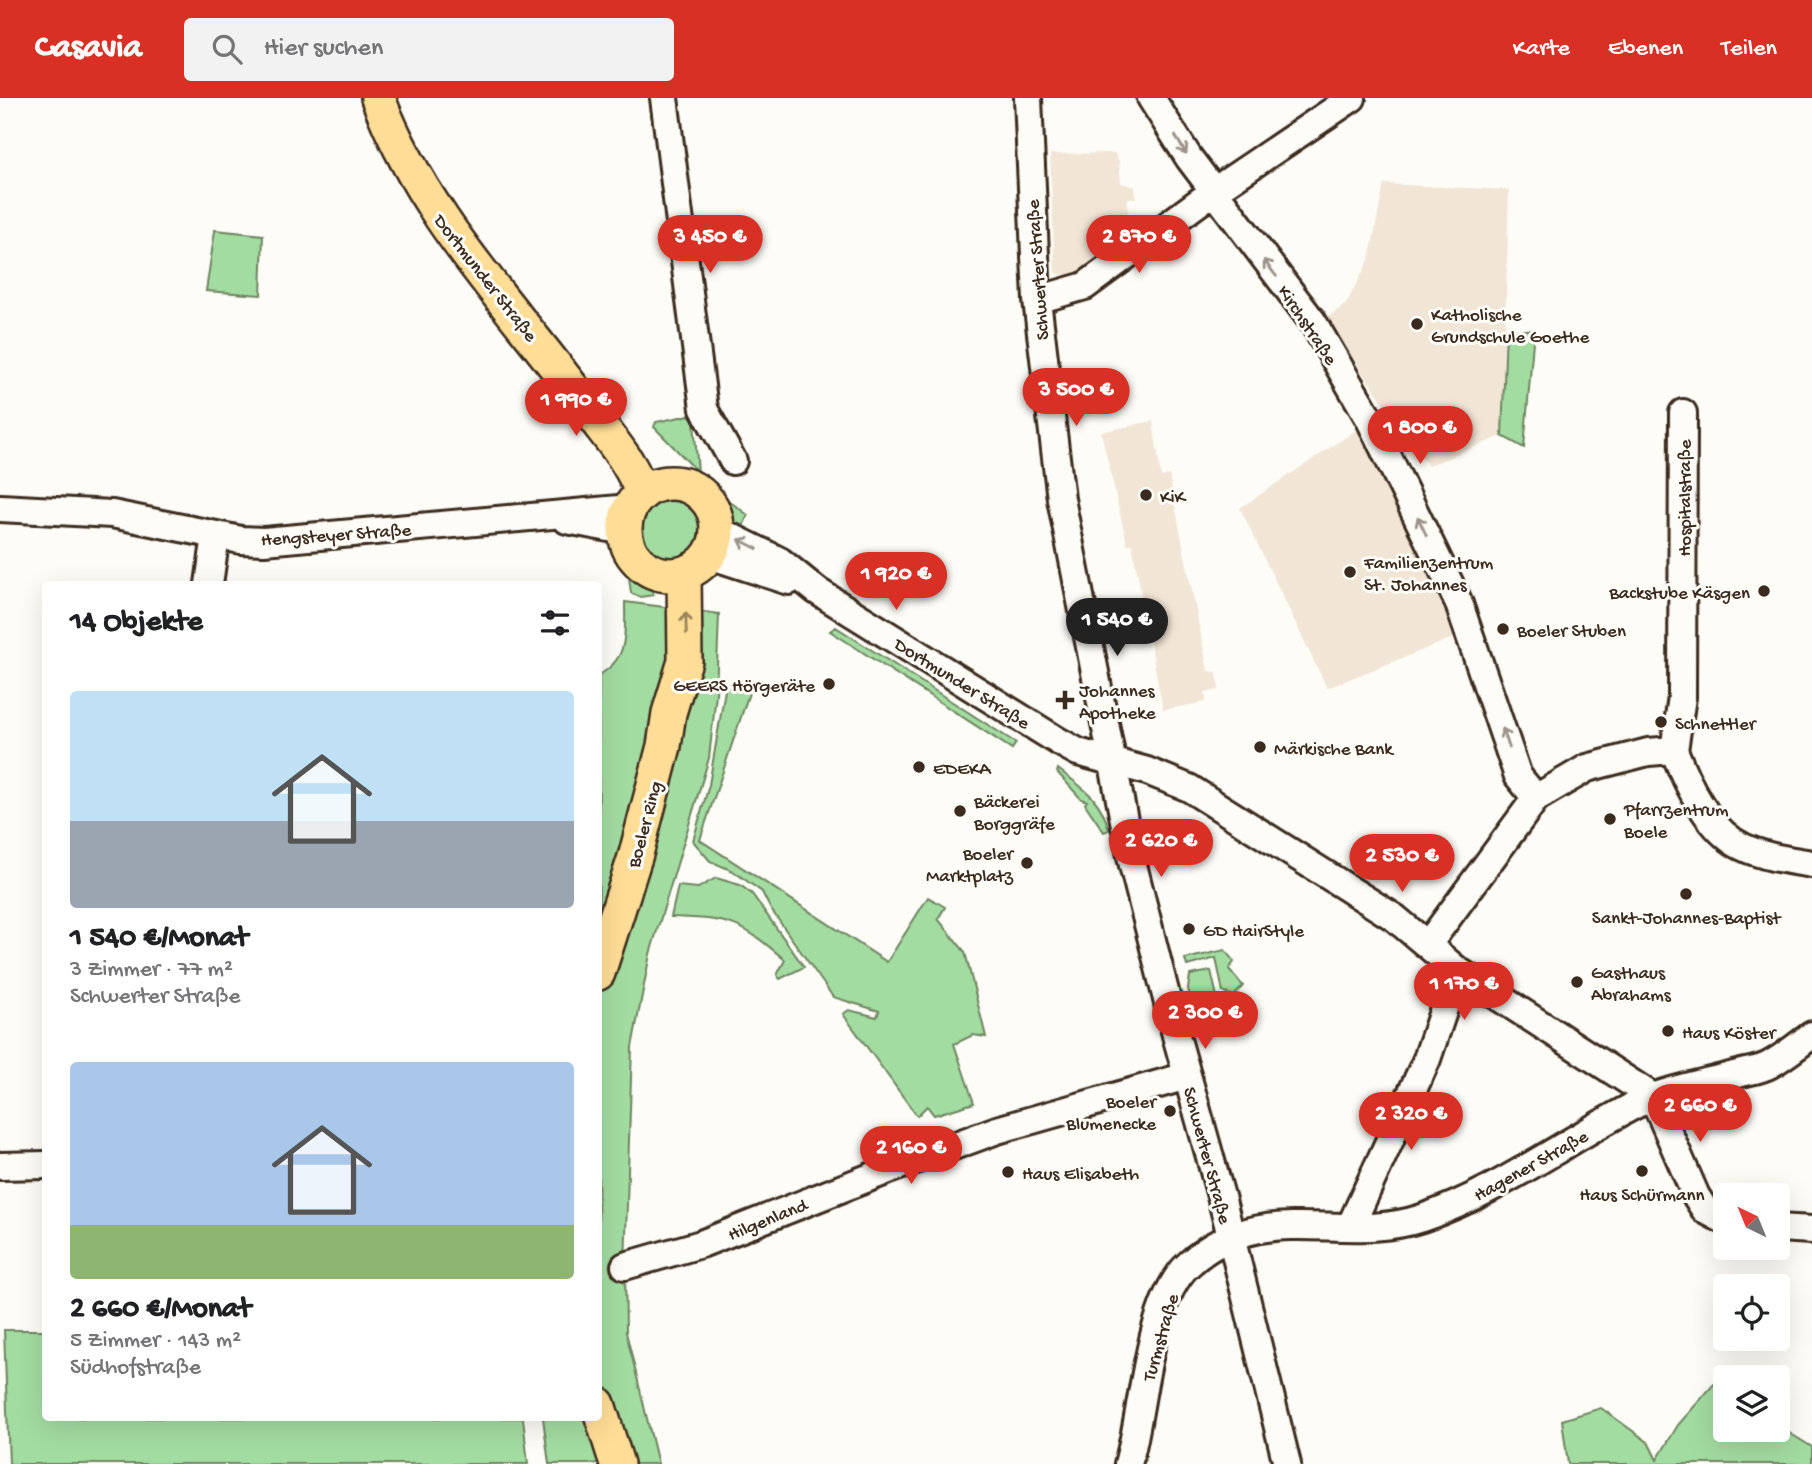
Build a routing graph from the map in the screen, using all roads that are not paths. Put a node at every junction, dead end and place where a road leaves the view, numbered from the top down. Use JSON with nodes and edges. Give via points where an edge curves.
{"nodes":[{"id":1,"x":378,"y":98,"type":"edge"},
{"id":2,"x":664,"y":98,"type":"edge"},
{"id":3,"x":1028,"y":98,"type":"edge"},
{"id":4,"x":1151,"y":98,"type":"edge"},
{"id":5,"x":1352,"y":98,"type":"edge"},
{"id":6,"x":1214,"y":191,"type":"junction"},
{"id":7,"x":1037,"y":300,"type":"junction"},
{"id":8,"x":1683,"y":413,"type":"dead end"},
{"id":9,"x":733,"y":461,"type":"dead end"},
{"id":10,"x":641,"y":504,"type":"junction"},
{"id":11,"x":0,"y":508,"type":"edge"},
{"id":12,"x":216,"y":535,"type":"junction"},
{"id":13,"x":692,"y":558,"type":"junction"},
{"id":14,"x":209,"y":581,"type":"edge"},
{"id":15,"x":1674,"y":750,"type":"junction"},
{"id":16,"x":1114,"y":763,"type":"junction"},
{"id":17,"x":1536,"y":798,"type":"junction"},
{"id":18,"x":1812,"y":864,"type":"edge"},
{"id":19,"x":1429,"y":943,"type":"junction"},
{"id":20,"x":602,"y":960,"type":"edge"},
{"id":21,"x":1457,"y":970,"type":"junction"},
{"id":22,"x":1812,"y":1035,"type":"edge"},
{"id":23,"x":1187,"y":1076,"type":"junction"},
{"id":24,"x":1653,"y":1097,"type":"junction"},
{"id":25,"x":42,"y":1165,"type":"edge"},
{"id":26,"x":0,"y":1166,"type":"edge"},
{"id":27,"x":1713,"y":1214,"type":"edge"},
{"id":28,"x":1351,"y":1225,"type":"junction"},
{"id":29,"x":1790,"y":1229,"type":"edge"},
{"id":30,"x":1812,"y":1230,"type":"edge"},
{"id":31,"x":1231,"y":1236,"type":"junction"},
{"id":32,"x":625,"y":1266,"type":"dead end"},
{"id":33,"x":602,"y":1417,"type":"edge"},
{"id":34,"x":617,"y":1464,"type":"edge"},
{"id":35,"x":1128,"y":1464,"type":"edge"},
{"id":36,"x":1287,"y":1464,"type":"edge"}],
"edges":[{"from":1,"to":10,"type":"main road","name":"Dortmunder Straße","via":[[429,201],[466,256],[632,465]]},
{"from":2,"to":9,"type":"street","via":[[704,409]]},
{"from":3,"to":7,"type":"street","name":"Schwerter Straße"},
{"from":4,"to":6,"type":"street","name":"Kirchstraße","one_way":true},
{"from":5,"to":6,"type":"street"},
{"from":6,"to":7,"type":"street","via":[[1085,286]]},
{"from":17,"to":6,"type":"street","name":"Kirchstraße","one_way":true,"via":[[1518,776],[1458,601],[1369,418],[1312,322]]},
{"from":7,"to":16,"type":"street","name":"Schwerter Straße","via":[[1061,499]]},
{"from":8,"to":15,"type":"street","name":"Hospitalstraße","via":[[1682,698]]},
{"from":10,"to":12,"type":"street","name":"Hengsteyer Straße","via":[[298,539],[264,541]]},
{"from":10,"to":13,"type":"main road","via":[[633,555],[646,569]]},
{"from":10,"to":13,"type":"main road","via":[[692,488],[704,496],[715,515]]},
{"from":11,"to":12,"type":"street","name":"Hengsteyer Straße","via":[[112,514]]},
{"from":12,"to":14,"type":"street"},
{"from":13,"to":16,"type":"street","name":"Dortmunder Straße","via":[[817,591],[1058,741]]},
{"from":13,"to":20,"type":"main road","name":"Boeler Ring","via":[[663,605],[669,713],[648,808]]},
{"from":15,"to":17,"type":"street","via":[[1587,768]]},
{"from":15,"to":18,"type":"street","via":[[1689,784],[1730,840],[1752,851]]},
{"from":16,"to":19,"type":"street","name":"Dortmunder Straße","via":[[1189,788]]},
{"from":16,"to":23,"type":"street","name":"Schwerter Straße","via":[[1132,861]]},
{"from":17,"to":19,"type":"street"},
{"from":19,"to":21,"type":"street","name":"Dortmunder Straße"},
{"from":21,"to":24,"type":"street","name":"Dortmunder Straße"},
{"from":21,"to":28,"type":"street","via":[[1427,1059]]},
{"from":22,"to":24,"type":"street","name":"Hagener Straße","via":[[1768,1066]]},
{"from":23,"to":31,"type":"street","name":"Schwerter Straße"},
{"from":23,"to":32,"type":"street","name":"Hilgenland","via":[[997,1130],[701,1244]]},
{"from":24,"to":27,"type":"street","via":[[1696,1196]]},
{"from":24,"to":28,"type":"street","name":"Hagener Straße","via":[[1469,1198],[1420,1219]]},
{"from":25,"to":26,"type":"street"},
{"from":28,"to":31,"type":"street","name":"Hagener Straße","via":[[1257,1227]]},
{"from":29,"to":30,"type":"street"},
{"from":31,"to":35,"type":"street","name":"Turmstraße","via":[[1189,1264],[1175,1281],[1149,1357]]},
{"from":31,"to":36,"type":"street","name":"Schwerter Straße"},
{"from":33,"to":34,"type":"main road"}]}
